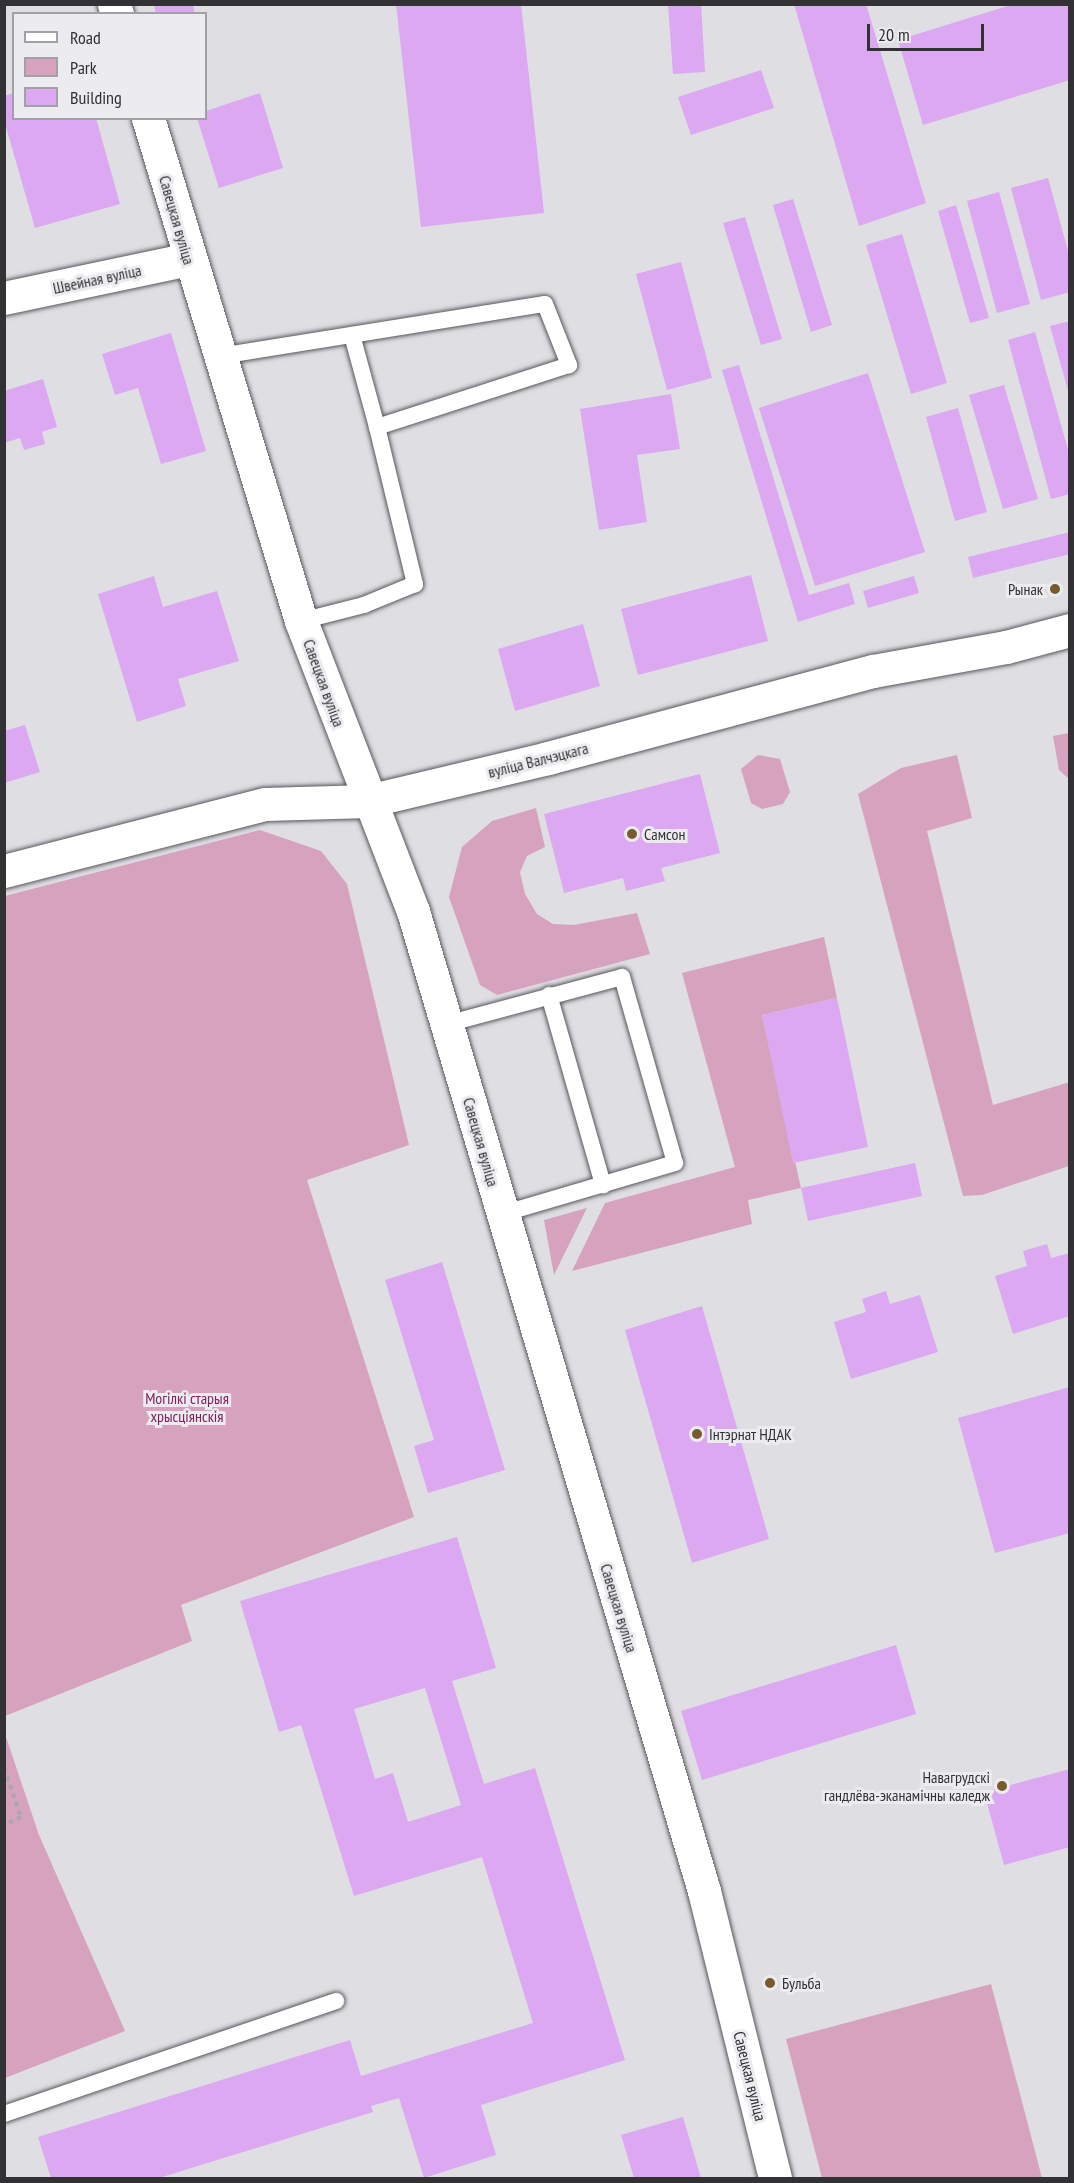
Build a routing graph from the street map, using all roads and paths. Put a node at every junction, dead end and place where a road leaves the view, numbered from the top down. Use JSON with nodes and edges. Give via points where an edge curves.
{"nodes":[{"id":1,"x":149,"y":120,"type":"edge"},
{"id":2,"x":189,"y":259,"type":"junction"},
{"id":3,"x":4,"y":298,"type":"edge"},
{"id":4,"x":352,"y":335,"type":"junction"},
{"id":5,"x":220,"y":356,"type":"junction"},
{"id":6,"x":377,"y":427,"type":"junction"},
{"id":7,"x":301,"y":621,"type":"junction"},
{"id":8,"x":1070,"y":630,"type":"edge"},
{"id":9,"x":368,"y":801,"type":"junction"},
{"id":10,"x":4,"y":871,"type":"edge"},
{"id":11,"x":549,"y":995,"type":"junction"},
{"id":12,"x":447,"y":1024,"type":"junction"},
{"id":13,"x":603,"y":1185,"type":"junction"},
{"id":14,"x":502,"y":1214,"type":"junction"},
{"id":15,"x":4,"y":1768,"type":"edge"},
{"id":16,"x":4,"y":1824,"type":"edge"},
{"id":17,"x":336,"y":2001,"type":"dead end"},
{"id":18,"x":4,"y":2114,"type":"edge"},
{"id":19,"x":775,"y":2178,"type":"edge"}],
"edges":[{"from":1,"to":2,"type":"street","name":"Савецкая вуліца"},
{"from":2,"to":3,"type":"street","name":"Швейная вуліца"},
{"from":2,"to":5,"type":"street","name":"Савецкая вуліца"},
{"from":4,"to":5,"type":"lane"},
{"from":4,"to":6,"type":"lane"},
{"from":4,"to":6,"type":"lane","via":[[545,304],[569,365]]},
{"from":5,"to":7,"type":"street","name":"Савецкая вуліца"},
{"from":6,"to":7,"type":"lane","via":[[415,584],[364,605]]},
{"from":7,"to":9,"type":"street","name":"Савецкая вуліца"},
{"from":8,"to":9,"type":"street","name":"вуліца Валчэцкага","via":[[1006,647],[873,671],[548,758]]},
{"from":9,"to":10,"type":"street","name":"вуліца Валчэцкага","via":[[266,804]]},
{"from":9,"to":12,"type":"street","name":"Савецкая вуліца","via":[[413,911]]},
{"from":11,"to":12,"type":"lane"},
{"from":11,"to":13,"type":"lane"},
{"from":11,"to":13,"type":"lane","via":[[622,976],[675,1163]]},
{"from":12,"to":14,"type":"street","name":"Савецкая вуліца"},
{"from":13,"to":14,"type":"lane"},
{"from":14,"to":19,"type":"street","name":"Савецкая вуліца","via":[[704,1891]]},
{"from":15,"to":16,"type":"path","via":[[21,1817]]},
{"from":17,"to":18,"type":"lane"}]}
